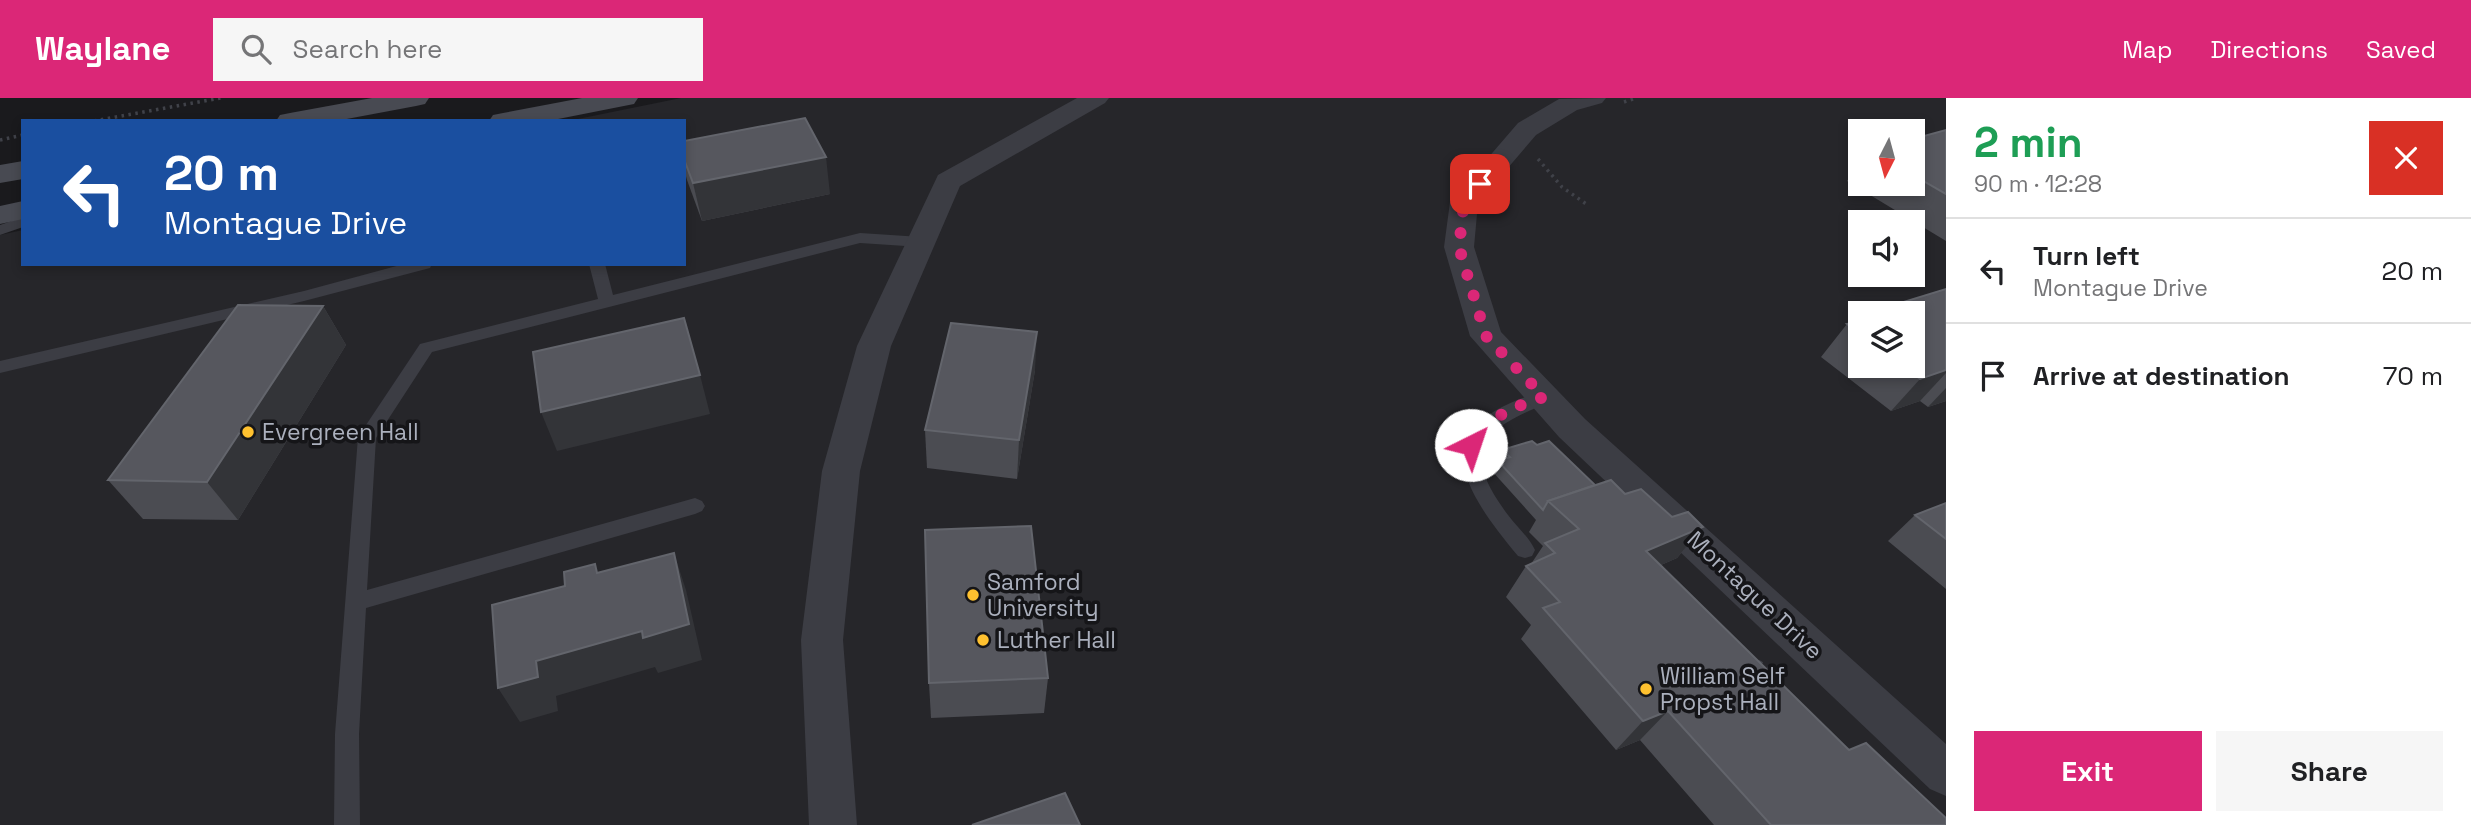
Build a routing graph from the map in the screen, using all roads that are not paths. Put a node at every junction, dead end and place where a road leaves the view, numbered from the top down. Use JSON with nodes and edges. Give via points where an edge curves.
{"nodes":[{"id":1,"x":416,"y":98,"type":"edge"},
{"id":2,"x":625,"y":98,"type":"edge"},
{"id":3,"x":1096,"y":98,"type":"edge"},
{"id":4,"x":1605,"y":101,"type":"edge"},
{"id":5,"x":301,"y":119,"type":"edge"},
{"id":6,"x":514,"y":119,"type":"edge"},
{"id":7,"x":21,"y":170,"type":"edge"},
{"id":8,"x":0,"y":174,"type":"edge"},
{"id":9,"x":21,"y":211,"type":"edge"},
{"id":10,"x":0,"y":215,"type":"edge"},
{"id":11,"x":21,"y":223,"type":"edge"},
{"id":12,"x":0,"y":230,"type":"edge"},
{"id":13,"x":921,"y":242,"type":"junction"},
{"id":14,"x":416,"y":266,"type":"edge"},
{"id":15,"x":598,"y":266,"type":"edge"},
{"id":16,"x":607,"y":302,"type":"junction"},
{"id":17,"x":0,"y":367,"type":"edge"},
{"id":18,"x":1544,"y":397,"type":"junction"},
{"id":19,"x":695,"y":506,"type":"dead end"},
{"id":20,"x":1525,"y":550,"type":"dead end"},
{"id":21,"x":356,"y":601,"type":"junction"},
{"id":22,"x":1946,"y":774,"type":"edge"},
{"id":23,"x":347,"y":825,"type":"edge"},
{"id":24,"x":833,"y":825,"type":"edge"}],
"edges":[{"from":1,"to":5,"type":"main road"},
{"from":2,"to":6,"type":"main road"},
{"from":3,"to":13,"type":"street","via":[[948,181]]},
{"from":4,"to":18,"type":"street","name":"Montague Drive","via":[[1568,104],[1527,128],[1464,202],[1459,247],[1486,336]]},
{"from":7,"to":8,"type":"main road"},
{"from":9,"to":10,"type":"main road"},
{"from":11,"to":12,"type":"lane"},
{"from":13,"to":16,"type":"lane","via":[[860,239]]},
{"from":13,"to":24,"type":"street","via":[[874,346],[842,471],[822,640]]},
{"from":14,"to":17,"type":"lane"},
{"from":15,"to":16,"type":"lane"},
{"from":16,"to":21,"type":"lane","via":[[426,348],[367,437]]},
{"from":18,"to":20,"type":"lane","via":[[1502,414],[1484,426],[1471,445],[1470,462],[1477,481]]},
{"from":18,"to":22,"type":"street","name":"Montague Drive"},
{"from":19,"to":21,"type":"lane"},
{"from":21,"to":23,"type":"lane","via":[[347,734]]}]}
